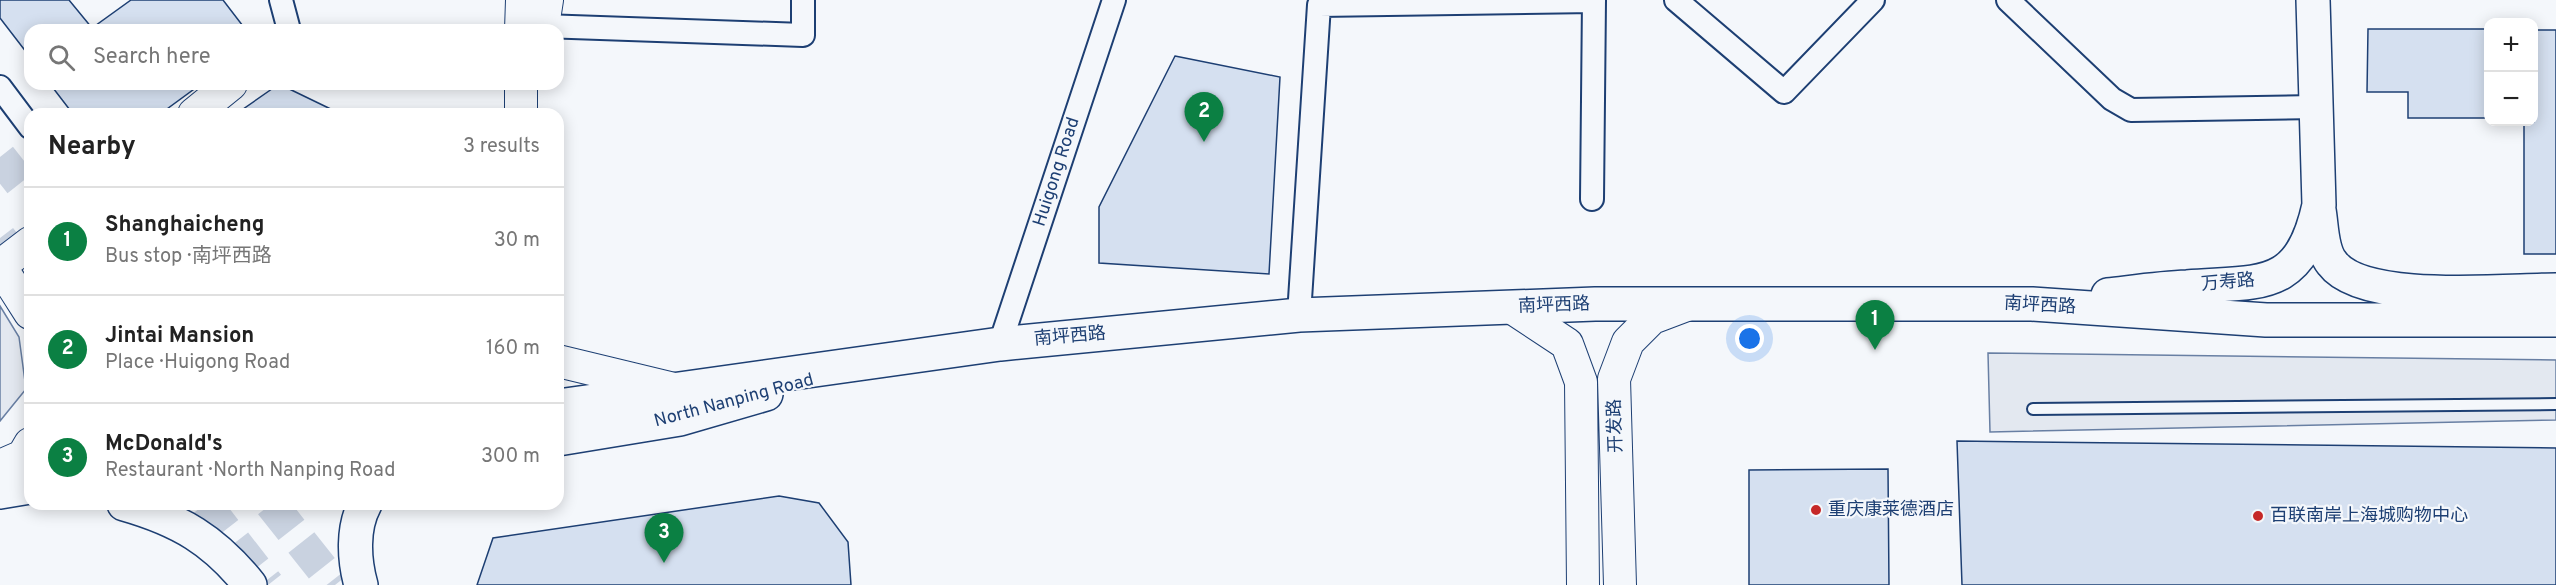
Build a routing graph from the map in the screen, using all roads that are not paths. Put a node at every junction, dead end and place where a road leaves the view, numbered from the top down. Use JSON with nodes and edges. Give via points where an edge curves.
{"nodes":[{"id":1,"x":281,"y":0,"type":"edge"},
{"id":2,"x":803,"y":0,"type":"edge"},
{"id":3,"x":1114,"y":0,"type":"edge"},
{"id":4,"x":1594,"y":0,"type":"edge"},
{"id":5,"x":1676,"y":0,"type":"edge"},
{"id":6,"x":1873,"y":0,"type":"edge"},
{"id":7,"x":2008,"y":0,"type":"edge"},
{"id":8,"x":2313,"y":0,"type":"edge"},
{"id":9,"x":532,"y":17,"type":"edge"},
{"id":10,"x":287,"y":24,"type":"edge"},
{"id":11,"x":0,"y":87,"type":"edge"},
{"id":12,"x":224,"y":90,"type":"edge"},
{"id":13,"x":521,"y":90,"type":"edge"},
{"id":14,"x":2316,"y":107,"type":"junction"},
{"id":15,"x":201,"y":108,"type":"edge"},
{"id":16,"x":521,"y":108,"type":"edge"},
{"id":17,"x":24,"y":120,"type":"edge"},
{"id":18,"x":1592,"y":199,"type":"dead end"},
{"id":19,"x":2319,"y":205,"type":"junction"},
{"id":20,"x":24,"y":248,"type":"edge"},
{"id":21,"x":0,"y":266,"type":"edge"},
{"id":22,"x":2556,"y":290,"type":"edge"},
{"id":23,"x":24,"y":304,"type":"edge"},
{"id":24,"x":1689,"y":304,"type":"junction"},
{"id":25,"x":2032,"y":304,"type":"junction"},
{"id":26,"x":1511,"y":307,"type":"junction"},
{"id":27,"x":1299,"y":315,"type":"junction"},
{"id":28,"x":2556,"y":320,"type":"edge"},
{"id":29,"x":1000,"y":344,"type":"junction"},
{"id":30,"x":564,"y":362,"type":"edge"},
{"id":31,"x":874,"y":362,"type":"junction"},
{"id":32,"x":676,"y":390,"type":"junction"},
{"id":33,"x":2556,"y":404,"type":"edge"},
{"id":34,"x":564,"y":405,"type":"edge"},
{"id":35,"x":2033,"y":409,"type":"dead end"},
{"id":36,"x":564,"y":438,"type":"edge"},
{"id":37,"x":24,"y":454,"type":"edge"},
{"id":38,"x":0,"y":466,"type":"edge"},
{"id":39,"x":24,"y":488,"type":"edge"},
{"id":40,"x":0,"y":492,"type":"edge"},
{"id":41,"x":24,"y":496,"type":"edge"},
{"id":42,"x":0,"y":497,"type":"edge"},
{"id":43,"x":146,"y":510,"type":"edge"},
{"id":44,"x":363,"y":510,"type":"edge"},
{"id":45,"x":249,"y":585,"type":"edge"},
{"id":46,"x":361,"y":585,"type":"edge"},
{"id":47,"x":1583,"y":585,"type":"edge"},
{"id":48,"x":1620,"y":585,"type":"edge"}],
"edges":[{"from":1,"to":10,"type":"street"},
{"from":2,"to":9,"type":"street","via":[[803,35]]},
{"from":3,"to":29,"type":"street","name":"Huigong Road"},
{"from":4,"to":18,"type":"street"},
{"from":4,"to":27,"type":"street","via":[[1319,5]]},
{"from":5,"to":6,"type":"street","via":[[1784,92]]},
{"from":7,"to":14,"type":"street","via":[[2112,99],[2131,110]]},
{"from":8,"to":14,"type":"main road","name":"万寿路"},
{"from":11,"to":17,"type":"street"},
{"from":12,"to":15,"type":"street"},
{"from":13,"to":16,"type":"street"},
{"from":14,"to":19,"type":"main road","name":"万寿路"},
{"from":19,"to":22,"type":"main road","via":[[2330,262],[2345,276],[2364,285],[2424,291]]},
{"from":19,"to":25,"type":"main road","name":"万寿路","via":[[2312,236],[2295,263],[2269,279],[2242,285],[2187,286]]},
{"from":20,"to":21,"type":"street"},
{"from":21,"to":23,"type":"street"},
{"from":24,"to":25,"type":"main road","name":"南坪西路"},
{"from":24,"to":26,"type":"main road","name":"南坪西路"},
{"from":24,"to":48,"type":"street","name":"开发路","via":[[1652,318],[1628,342],[1614,379]]},
{"from":25,"to":28,"type":"main road","name":"南坪西路","via":[[2266,320]]},
{"from":26,"to":27,"type":"main road","name":"南坪西路"},
{"from":26,"to":47,"type":"street","name":"开发路","via":[[1567,344],[1581,382]]},
{"from":27,"to":29,"type":"main road","name":"南坪西路"},
{"from":29,"to":31,"type":"main road","name":"南坪西路"},
{"from":30,"to":32,"type":"street"},
{"from":31,"to":32,"type":"main road","name":"南坪西路"},
{"from":31,"to":36,"type":"main road","name":"North Nanping Road","via":[[680,419]]},
{"from":32,"to":34,"type":"main road","name":"南坪西路"},
{"from":33,"to":35,"type":"lane"},
{"from":37,"to":38,"type":"street"},
{"from":39,"to":40,"type":"main road"},
{"from":41,"to":42,"type":"main road"},
{"from":43,"to":45,"type":"main road","via":[[195,533],[230,560]]},
{"from":44,"to":46,"type":"main road","via":[[356,536],[356,568]]}]}
